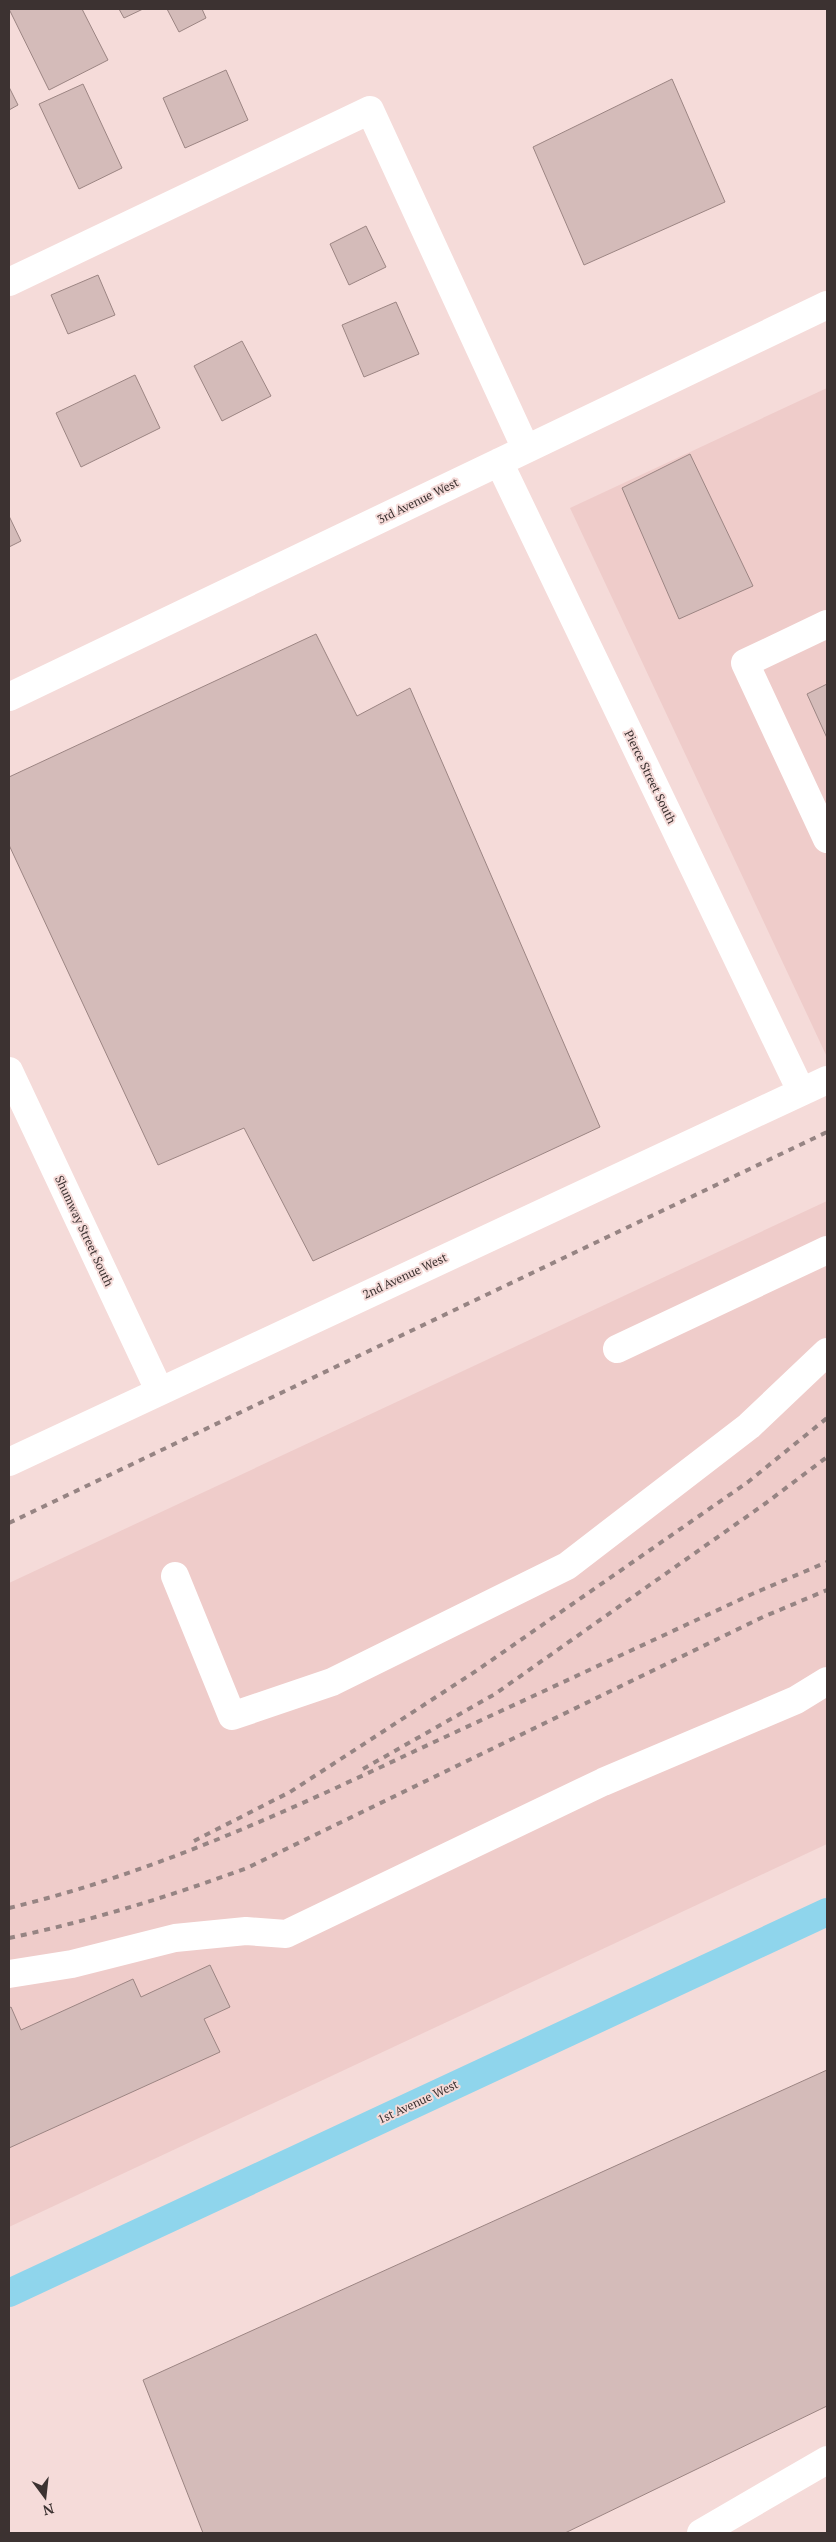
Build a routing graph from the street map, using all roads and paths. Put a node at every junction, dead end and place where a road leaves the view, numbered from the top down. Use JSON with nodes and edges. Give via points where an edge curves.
{"nodes":[{"id":1,"x":9,"y":282,"type":"edge"},
{"id":2,"x":827,"y":305,"type":"edge"},
{"id":3,"x":526,"y":449,"type":"junction"},
{"id":4,"x":498,"y":462,"type":"junction"},
{"id":5,"x":827,"y":624,"type":"edge"},
{"id":6,"x":9,"y":697,"type":"edge"},
{"id":7,"x":827,"y":839,"type":"edge"},
{"id":8,"x":827,"y":1080,"type":"edge"},
{"id":9,"x":12,"y":1088,"type":"edge"},
{"id":10,"x":801,"y":1091,"type":"junction"},
{"id":11,"x":827,"y":1250,"type":"edge"},
{"id":12,"x":617,"y":1349,"type":"dead end"},
{"id":13,"x":827,"y":1352,"type":"edge"},
{"id":14,"x":160,"y":1390,"type":"junction"},
{"id":15,"x":9,"y":1462,"type":"edge"},
{"id":16,"x":175,"y":1576,"type":"dead end"},
{"id":17,"x":827,"y":1681,"type":"edge"},
{"id":18,"x":827,"y":1912,"type":"edge"},
{"id":19,"x":9,"y":1974,"type":"edge"},
{"id":20,"x":9,"y":2293,"type":"edge"},
{"id":21,"x":827,"y":2460,"type":"edge"},
{"id":22,"x":701,"y":2533,"type":"edge"}],
"edges":[{"from":1,"to":3,"type":"street","via":[[370,110]]},
{"from":2,"to":3,"type":"street","name":"3rd Avenue West"},
{"from":3,"to":4,"type":"street","name":"3rd Avenue West"},
{"from":4,"to":6,"type":"street","name":"3rd Avenue West"},
{"from":4,"to":10,"type":"street","name":"Pierce Street South"},
{"from":5,"to":7,"type":"street","via":[[744,663]]},
{"from":8,"to":10,"type":"street","name":"2nd Avenue West"},
{"from":9,"to":14,"type":"street","name":"Shumway Street South"},
{"from":10,"to":14,"type":"street","name":"2nd Avenue West"},
{"from":11,"to":12,"type":"street"},
{"from":13,"to":16,"type":"street","via":[[749,1426],[567,1566],[332,1682],[232,1716]]},
{"from":14,"to":15,"type":"street","name":"2nd Avenue West"},
{"from":17,"to":19,"type":"street","via":[[796,1700],[603,1782],[286,1934],[246,1931],[175,1938],[72,1964]]},
{"from":18,"to":20,"type":"main road","name":"1st Avenue West"},
{"from":21,"to":22,"type":"street"}]}
